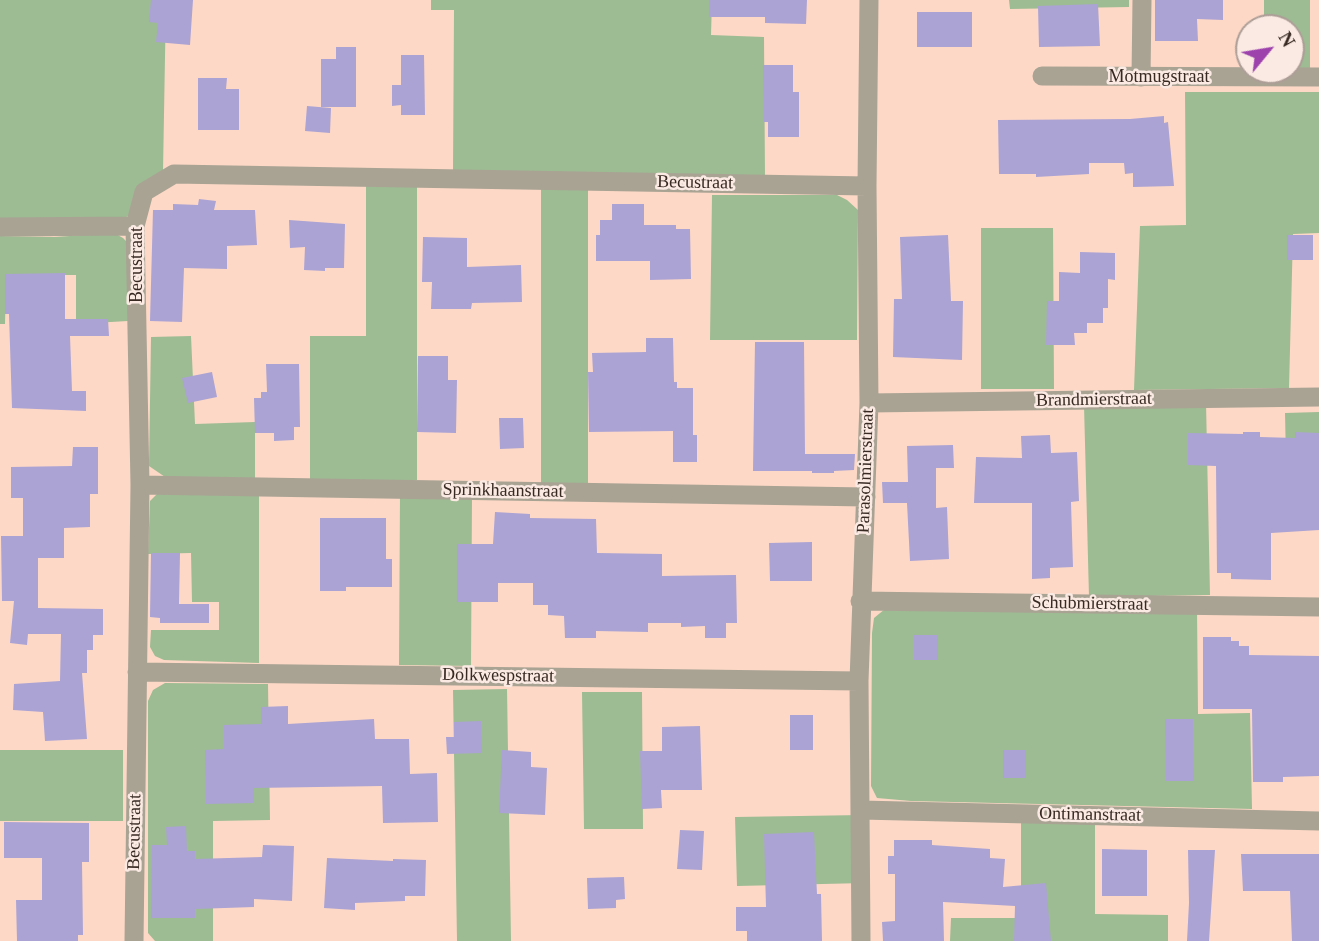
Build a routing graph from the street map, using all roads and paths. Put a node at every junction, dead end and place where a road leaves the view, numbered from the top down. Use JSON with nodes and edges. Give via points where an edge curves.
{"nodes":[{"id":1,"x":869,"y":0,"type":"edge"},
{"id":2,"x":1142,"y":0,"type":"edge"},
{"id":3,"x":1042,"y":76,"type":"dead end"},
{"id":4,"x":1141,"y":77,"type":"junction"},
{"id":5,"x":1319,"y":77,"type":"edge"},
{"id":6,"x":867,"y":186,"type":"junction"},
{"id":7,"x":135,"y":226,"type":"junction"},
{"id":8,"x":0,"y":227,"type":"edge"},
{"id":9,"x":1319,"y":397,"type":"edge"},
{"id":10,"x":869,"y":403,"type":"junction"},
{"id":11,"x":140,"y":485,"type":"junction"},
{"id":12,"x":866,"y":497,"type":"junction"},
{"id":13,"x":860,"y":601,"type":"junction"},
{"id":14,"x":1319,"y":607,"type":"edge"},
{"id":15,"x":138,"y":672,"type":"junction"},
{"id":16,"x":859,"y":681,"type":"junction"},
{"id":17,"x":861,"y":810,"type":"junction"},
{"id":18,"x":1319,"y":821,"type":"edge"},
{"id":19,"x":134,"y":941,"type":"edge"},
{"id":20,"x":861,"y":941,"type":"edge"}],
"edges":[{"from":1,"to":6,"type":"street","name":"Parasolmierstraat"},
{"from":2,"to":4,"type":"street"},
{"from":3,"to":4,"type":"street","name":"Motmugstraat"},
{"from":4,"to":5,"type":"street","name":"Motmugstraat"},
{"from":6,"to":7,"type":"street","name":"Becustraat","via":[[174,174],[144,192]]},
{"from":6,"to":10,"type":"street","name":"Parasolmierstraat"},
{"from":7,"to":8,"type":"street"},
{"from":7,"to":11,"type":"street","name":"Becustraat"},
{"from":9,"to":10,"type":"street","name":"Brandmierstraat"},
{"from":10,"to":12,"type":"street","name":"Parasolmierstraat"},
{"from":11,"to":12,"type":"street","name":"Sprinkhaanstraat"},
{"from":11,"to":15,"type":"street","name":"Becustraat"},
{"from":12,"to":13,"type":"street","name":"Parasolmierstraat"},
{"from":13,"to":14,"type":"street","name":"Schubmierstraat"},
{"from":13,"to":16,"type":"street","name":"Parasolmierstraat"},
{"from":15,"to":16,"type":"street","name":"Dolkwespstraat"},
{"from":15,"to":19,"type":"street","name":"Becustraat"},
{"from":16,"to":17,"type":"street","name":"Parasolmierstraat"},
{"from":17,"to":18,"type":"street","name":"Ontimanstraat"},
{"from":17,"to":20,"type":"street","name":"Parasolmierstraat"}]}
